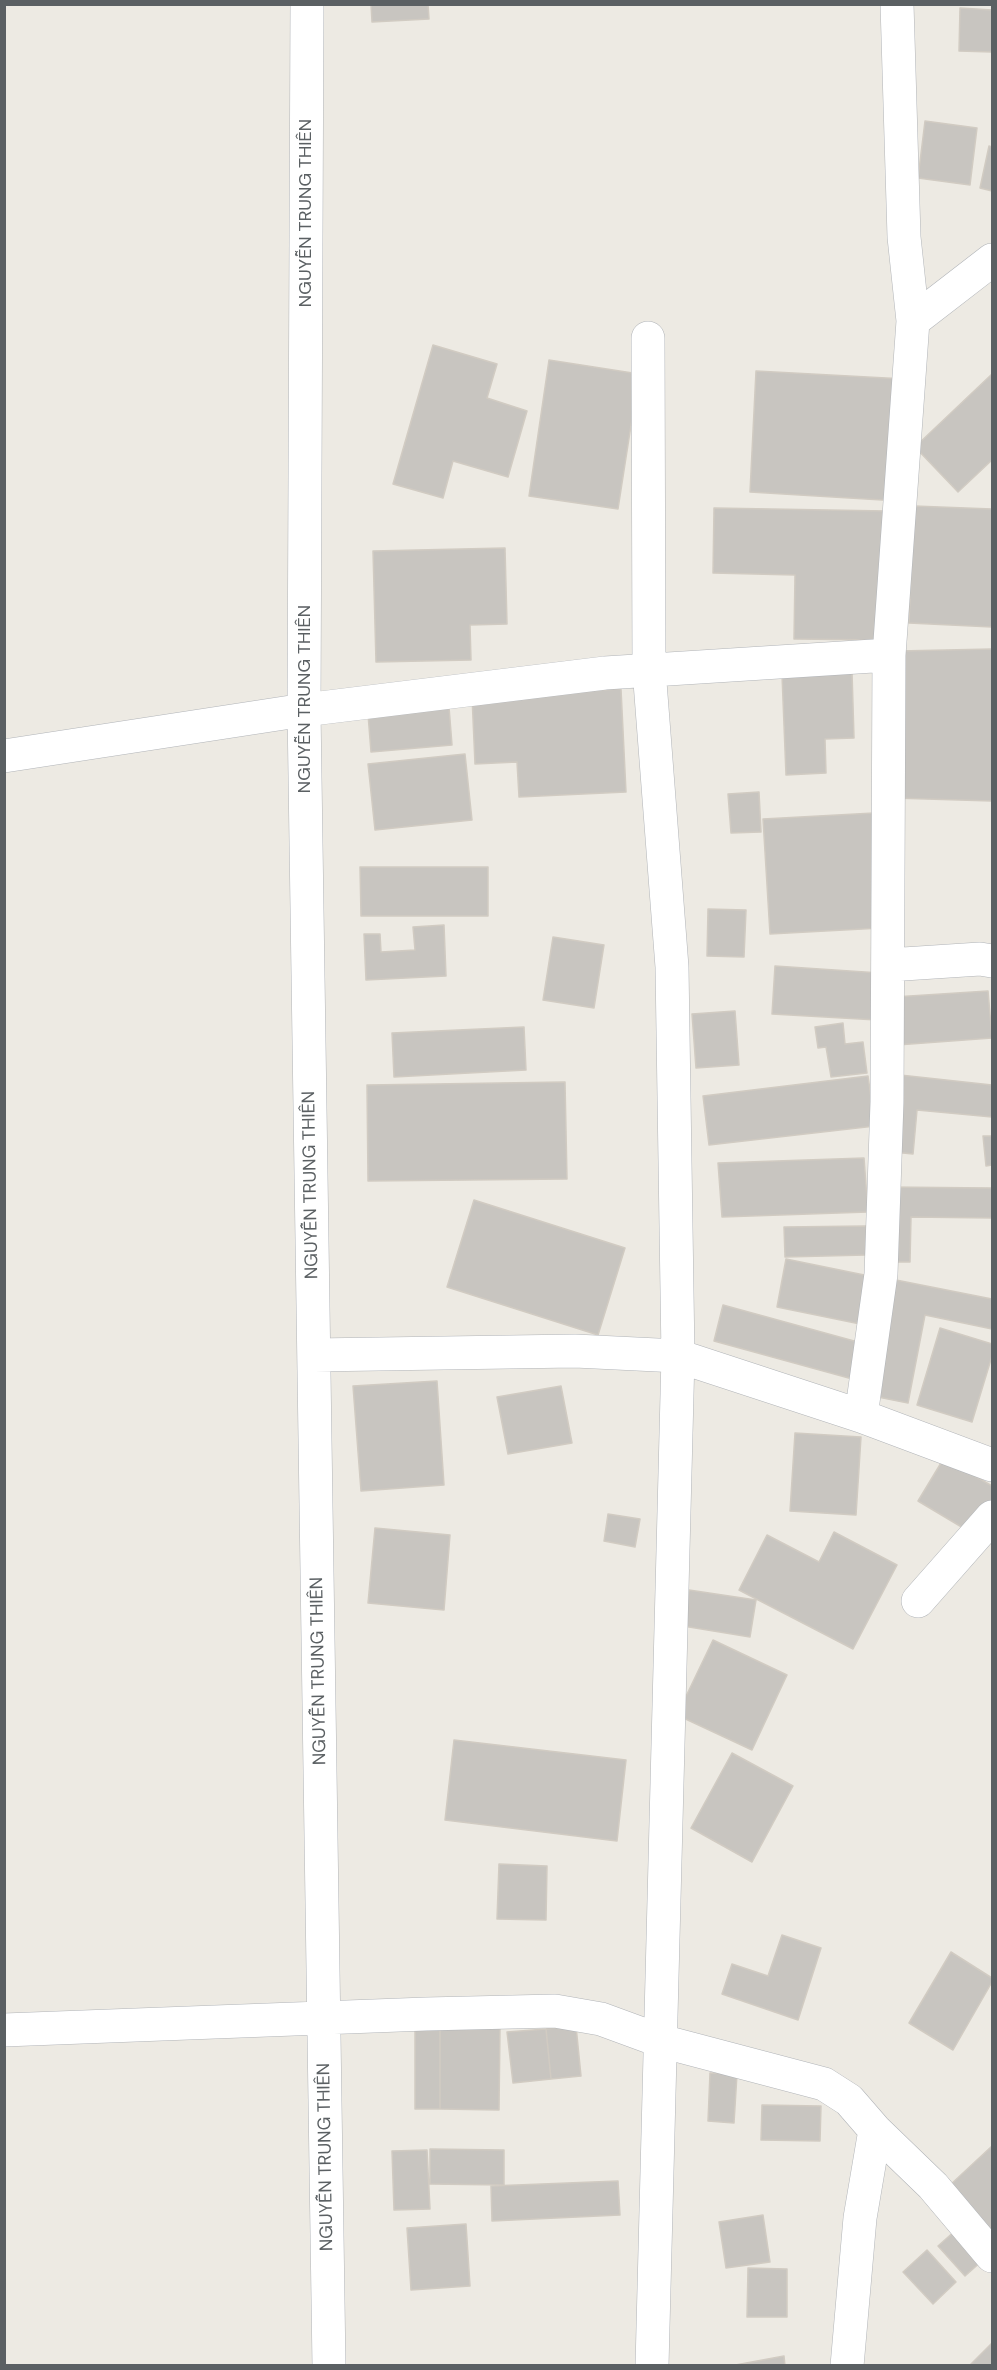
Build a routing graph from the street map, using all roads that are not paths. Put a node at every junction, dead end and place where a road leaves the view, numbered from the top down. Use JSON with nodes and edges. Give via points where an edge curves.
{"nodes":[{"id":1,"x":307,"y":4,"type":"edge"},
{"id":2,"x":897,"y":4,"type":"edge"},
{"id":3,"x":993,"y":260,"type":"edge"},
{"id":4,"x":913,"y":321,"type":"junction"},
{"id":5,"x":648,"y":338,"type":"dead end"},
{"id":6,"x":889,"y":655,"type":"junction"},
{"id":7,"x":650,"y":669,"type":"junction"},
{"id":8,"x":304,"y":710,"type":"junction"},
{"id":9,"x":4,"y":756,"type":"edge"},
{"id":10,"x":993,"y":961,"type":"edge"},
{"id":11,"x":888,"y":965,"type":"junction"},
{"id":12,"x":314,"y":1355,"type":"junction"},
{"id":13,"x":678,"y":1356,"type":"junction"},
{"id":14,"x":861,"y":1416,"type":"junction"},
{"id":15,"x":993,"y":1465,"type":"edge"},
{"id":16,"x":993,"y":1517,"type":"edge"},
{"id":17,"x":918,"y":1601,"type":"dead end"},
{"id":18,"x":324,"y":2019,"type":"junction"},
{"id":19,"x":4,"y":2030,"type":"edge"},
{"id":20,"x":661,"y":2041,"type":"junction"},
{"id":21,"x":875,"y":2130,"type":"junction"},
{"id":22,"x":993,"y":2256,"type":"edge"},
{"id":23,"x":329,"y":2366,"type":"edge"},
{"id":24,"x":652,"y":2366,"type":"edge"},
{"id":25,"x":847,"y":2366,"type":"edge"}],
"edges":[{"from":1,"to":8,"type":"street","name":"NGUYỄN TRUNG THIÊN"},
{"from":2,"to":4,"type":"street","via":[[904,237]]},
{"from":3,"to":4,"type":"street"},
{"from":4,"to":6,"type":"street"},
{"from":5,"to":7,"type":"street"},
{"from":6,"to":7,"type":"street"},
{"from":6,"to":11,"type":"street"},
{"from":7,"to":8,"type":"street"},
{"from":7,"to":13,"type":"street","via":[[672,967]]},
{"from":8,"to":9,"type":"street"},
{"from":8,"to":12,"type":"street","name":"NGUYỄN TRUNG THIÊN"},
{"from":10,"to":11,"type":"street"},
{"from":11,"to":14,"type":"street","via":[[881,1274]]},
{"from":12,"to":13,"type":"street","via":[[575,1351]]},
{"from":12,"to":18,"type":"street","name":"NGUYỄN TRUNG THIÊN"},
{"from":13,"to":14,"type":"street"},
{"from":13,"to":20,"type":"street"},
{"from":14,"to":15,"type":"street"},
{"from":16,"to":17,"type":"street"},
{"from":18,"to":19,"type":"street"},
{"from":18,"to":20,"type":"street","via":[[555,2011],[601,2019]]},
{"from":18,"to":23,"type":"street","name":"NGUYỄN TRUNG THIÊN"},
{"from":20,"to":21,"type":"street","via":[[824,2084],[849,2100]]},
{"from":20,"to":24,"type":"street"},
{"from":21,"to":22,"type":"street","via":[[933,2186]]},
{"from":21,"to":25,"type":"street","via":[[860,2218]]}]}
